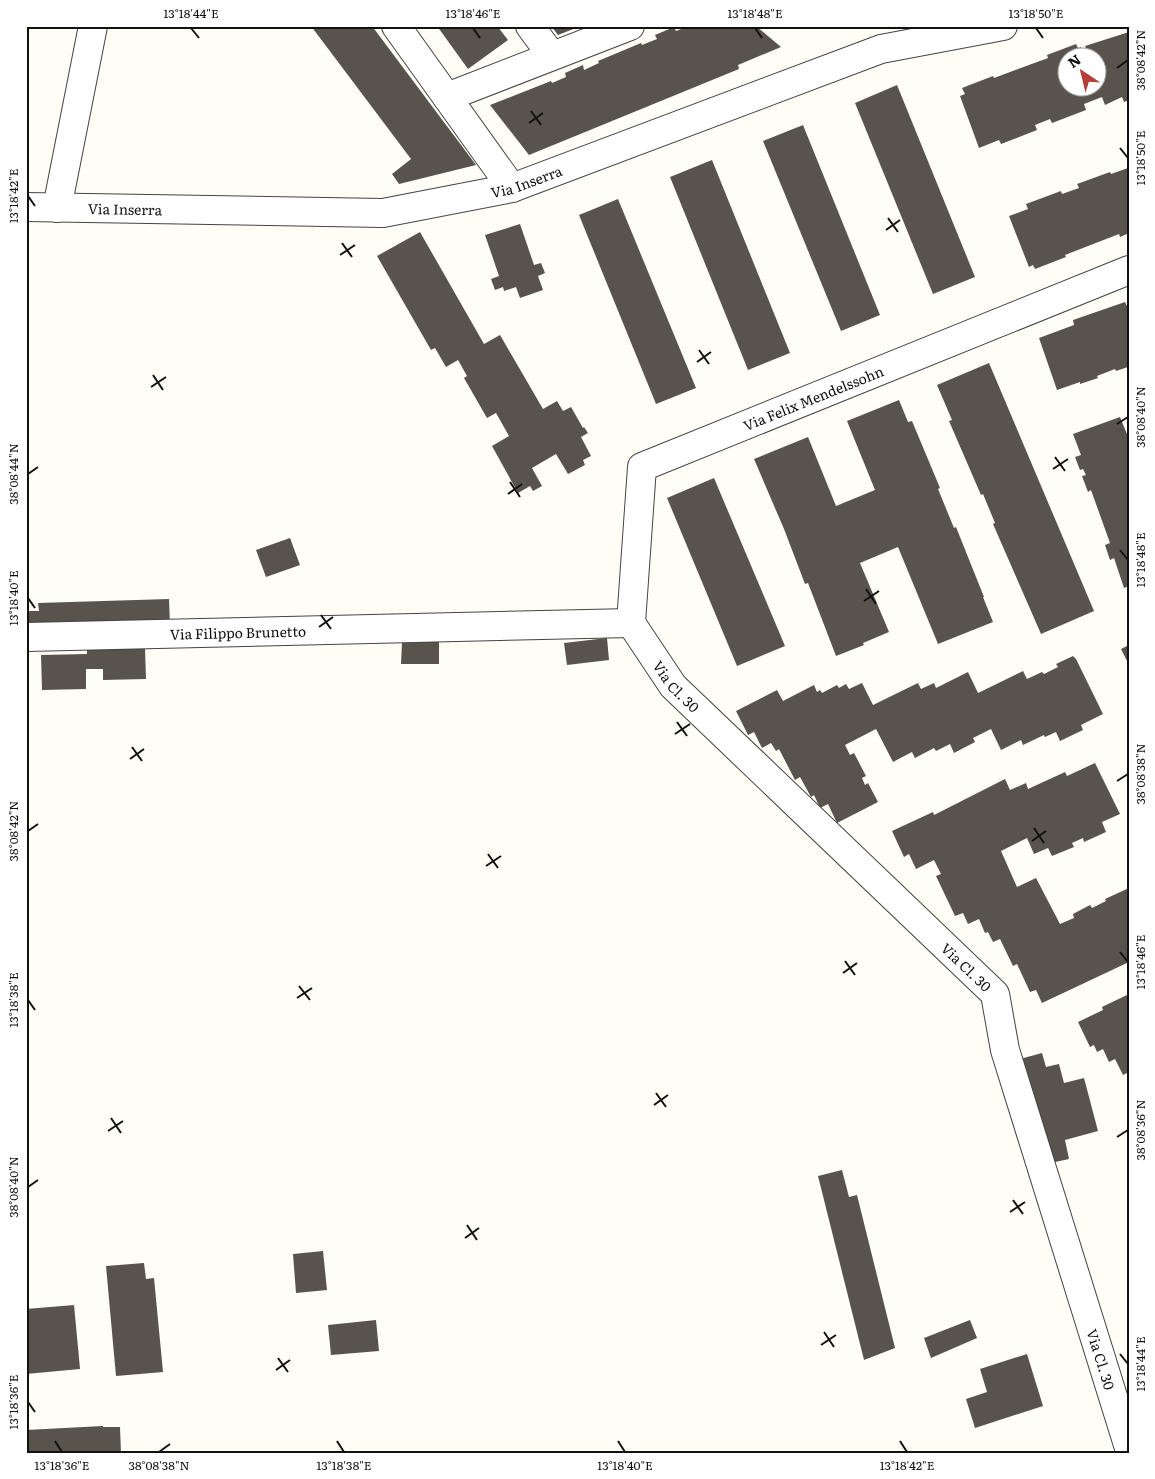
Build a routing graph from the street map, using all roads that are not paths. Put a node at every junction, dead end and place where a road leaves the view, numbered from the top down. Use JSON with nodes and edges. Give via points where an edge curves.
{"nodes":[{"id":1,"x":93,"y":26,"type":"edge"},
{"id":2,"x":396,"y":26,"type":"edge"},
{"id":3,"x":530,"y":26,"type":"edge"},
{"id":4,"x":630,"y":26,"type":"edge"},
{"id":5,"x":1003,"y":26,"type":"edge"},
{"id":6,"x":552,"y":56,"type":"junction"},
{"id":7,"x":447,"y":97,"type":"junction"},
{"id":8,"x":512,"y":188,"type":"junction"},
{"id":9,"x":26,"y":207,"type":"edge"},
{"id":10,"x":57,"y":208,"type":"junction"},
{"id":11,"x":1129,"y":270,"type":"edge"},
{"id":12,"x":630,"y":623,"type":"junction"},
{"id":13,"x":26,"y":637,"type":"edge"},
{"id":14,"x":1129,"y":1448,"type":"edge"}],
"edges":[{"from":1,"to":10,"type":"street"},
{"from":2,"to":7,"type":"street"},
{"from":3,"to":6,"type":"street"},
{"from":4,"to":6,"type":"street"},
{"from":5,"to":8,"type":"street","name":"Via Inserra","via":[[881,49]]},
{"from":6,"to":7,"type":"street"},
{"from":7,"to":8,"type":"street"},
{"from":8,"to":10,"type":"street","name":"Via Inserra","via":[[383,213]]},
{"from":9,"to":10,"type":"street","name":"Via Inserra"},
{"from":11,"to":12,"type":"street","name":"Via Felix Mendelssohn","via":[[642,467]]},
{"from":12,"to":13,"type":"street","name":"Via Filippo Brunetto"},
{"from":12,"to":14,"type":"street","name":"Via Cl. 30","via":[[672,686],[995,994],[1005,1050]]}]}
